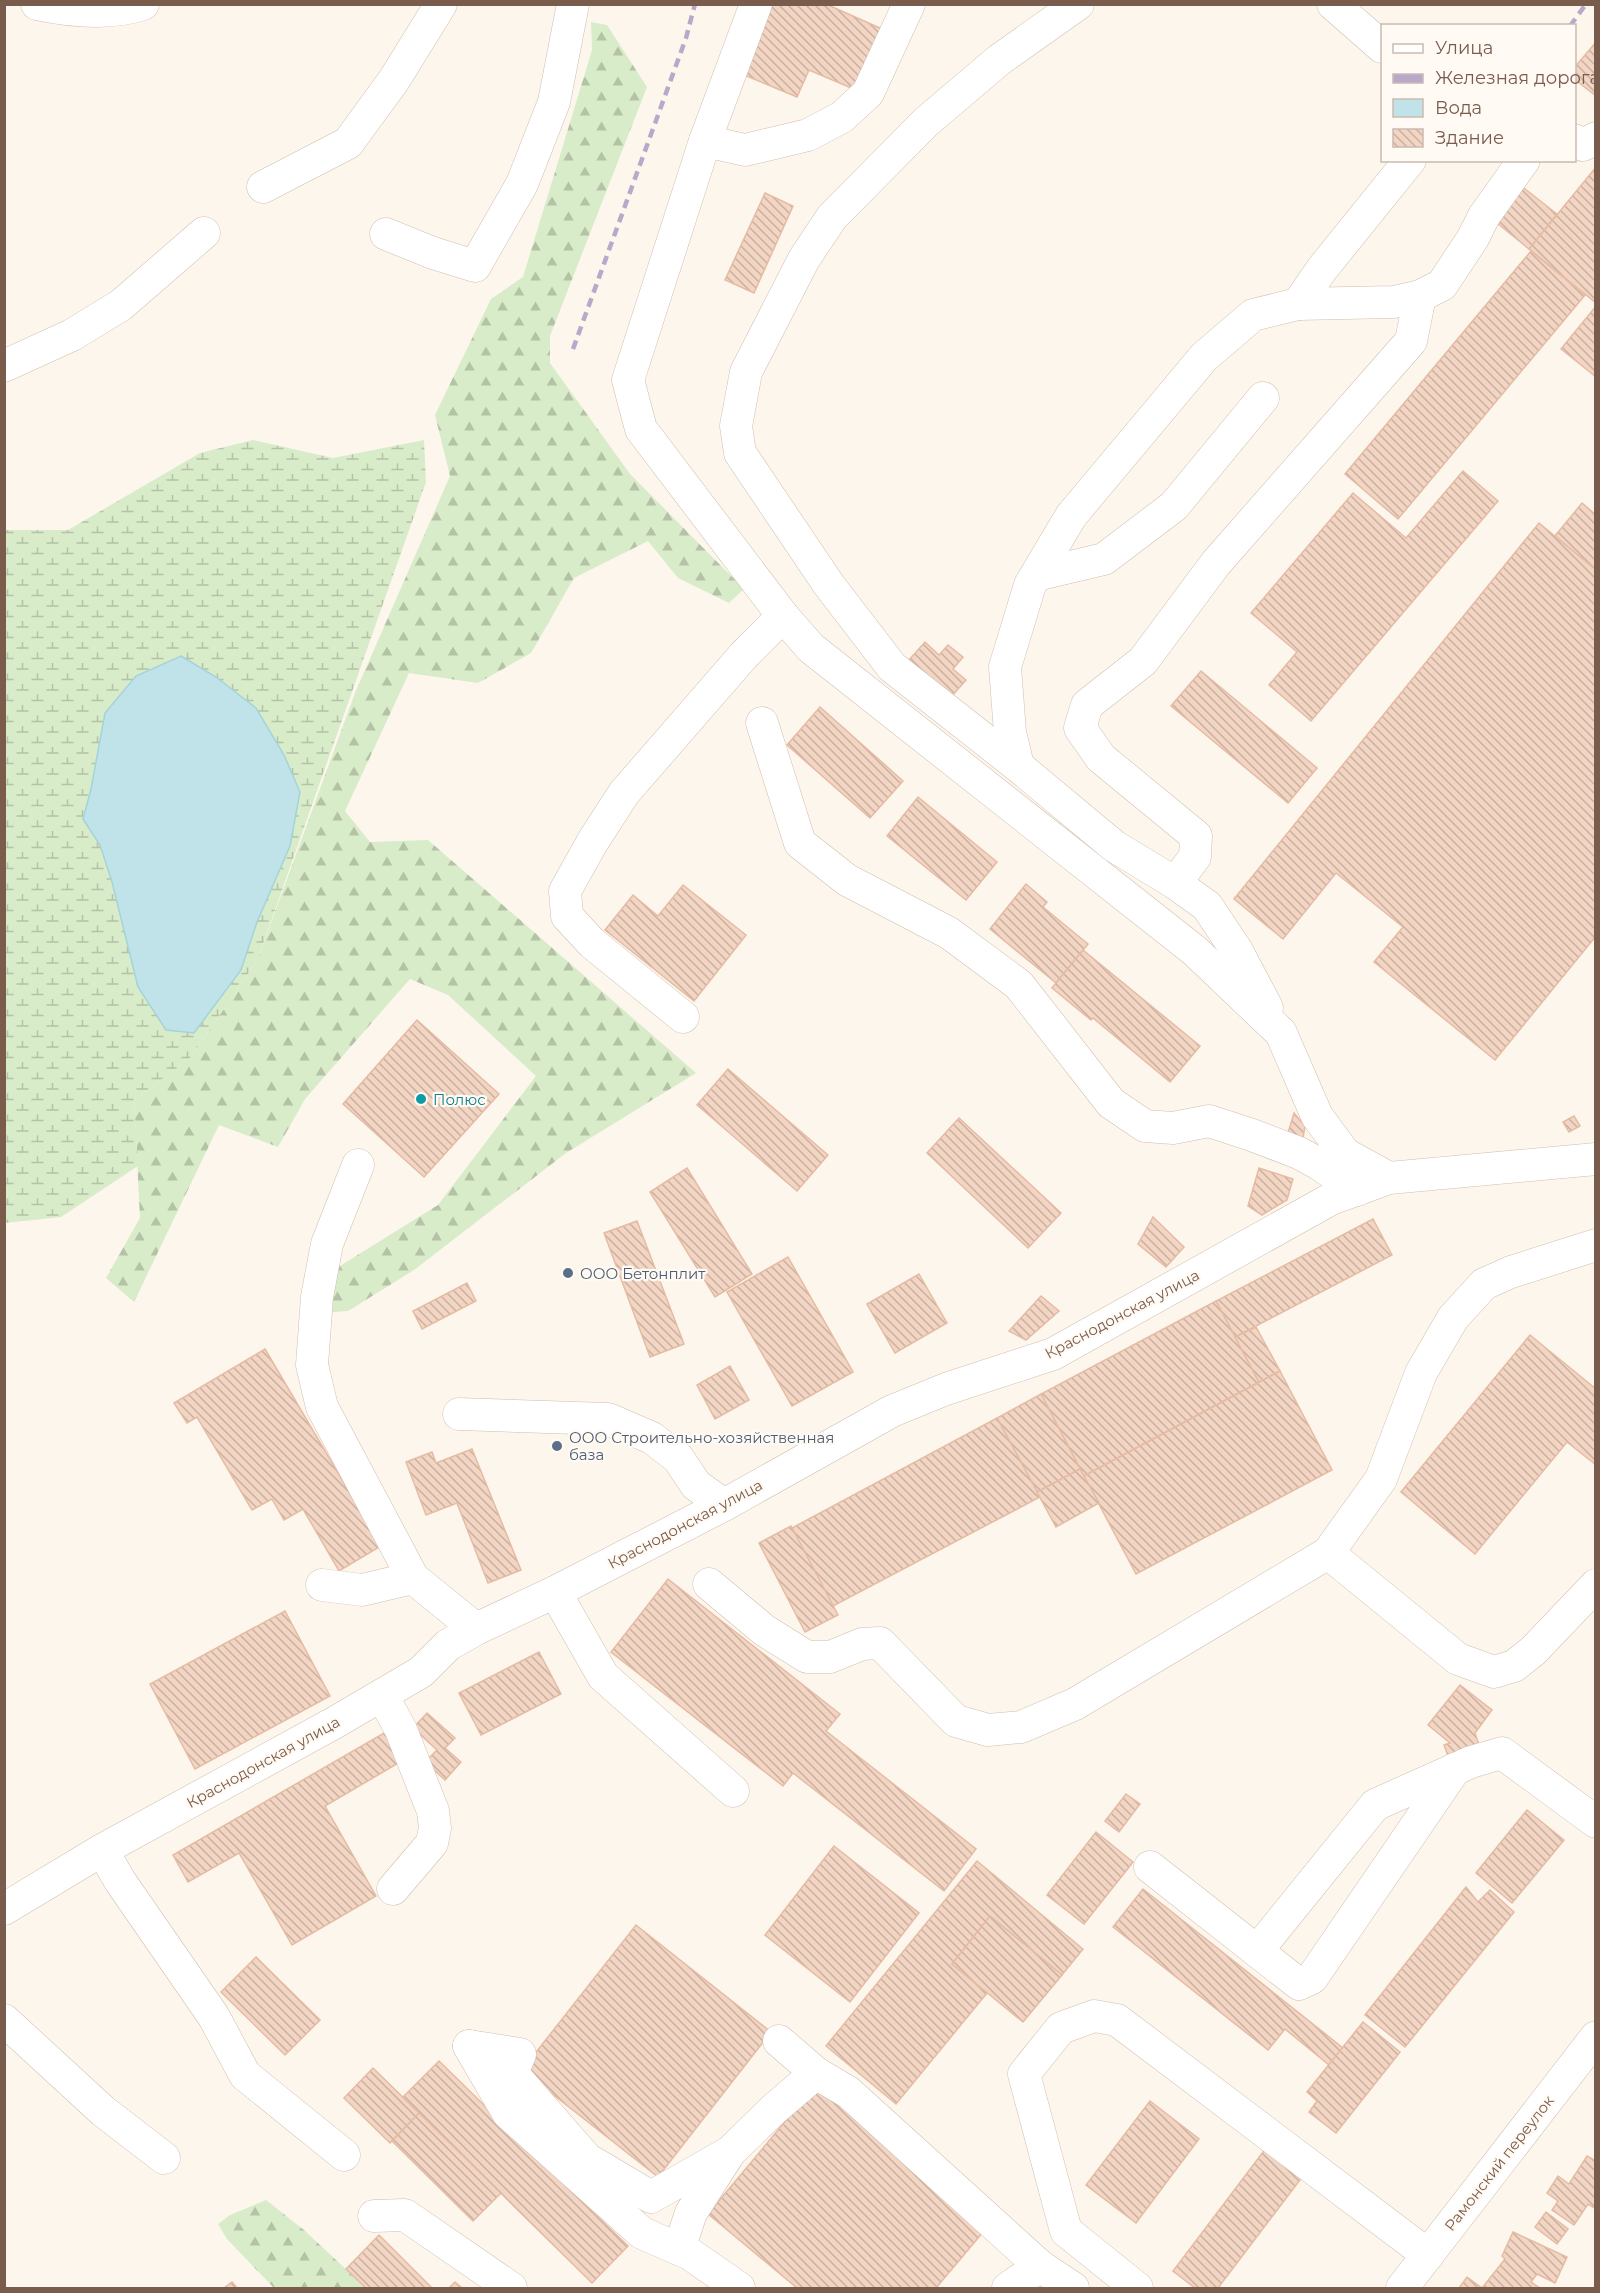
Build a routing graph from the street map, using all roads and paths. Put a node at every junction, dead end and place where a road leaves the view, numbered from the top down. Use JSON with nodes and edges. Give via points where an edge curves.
{"nodes":[{"id":1,"x":37,"y":4,"type":"edge"},
{"id":2,"x":143,"y":4,"type":"edge"},
{"id":3,"x":441,"y":4,"type":"edge"},
{"id":4,"x":573,"y":4,"type":"edge"},
{"id":5,"x":756,"y":4,"type":"edge"},
{"id":6,"x":909,"y":4,"type":"edge"},
{"id":7,"x":1078,"y":4,"type":"edge"},
{"id":8,"x":1333,"y":4,"type":"edge"},
{"id":9,"x":1381,"y":45,"type":"edge"},
{"id":10,"x":1596,"y":138,"type":"edge"},
{"id":11,"x":705,"y":141,"type":"junction"},
{"id":12,"x":1576,"y":141,"type":"edge"},
{"id":13,"x":1408,"y":162,"type":"edge"},
{"id":14,"x":1523,"y":162,"type":"edge"},
{"id":15,"x":263,"y":187,"type":"dead end"},
{"id":16,"x":204,"y":233,"type":"dead end"},
{"id":17,"x":386,"y":234,"type":"dead end"},
{"id":18,"x":1420,"y":296,"type":"junction"},
{"id":19,"x":1298,"y":304,"type":"junction"},
{"id":20,"x":4,"y":366,"type":"edge"},
{"id":21,"x":1263,"y":398,"type":"dead end"},
{"id":22,"x":1036,"y":575,"type":"junction"},
{"id":23,"x":783,"y":616,"type":"junction"},
{"id":24,"x":762,"y":723,"type":"dead end"},
{"id":25,"x":1018,"y":766,"type":"junction"},
{"id":26,"x":1175,"y":883,"type":"junction"},
{"id":27,"x":683,"y":1017,"type":"dead end"},
{"id":28,"x":1281,"y":1033,"type":"junction"},
{"id":29,"x":1596,"y":1159,"type":"edge"},
{"id":30,"x":358,"y":1165,"type":"dead end"},
{"id":31,"x":1389,"y":1179,"type":"junction"},
{"id":32,"x":1357,"y":1190,"type":"junction"},
{"id":33,"x":1596,"y":1245,"type":"edge"},
{"id":34,"x":459,"y":1414,"type":"dead end"},
{"id":35,"x":724,"y":1505,"type":"junction"},
{"id":36,"x":1329,"y":1553,"type":"junction"},
{"id":37,"x":413,"y":1578,"type":"junction"},
{"id":38,"x":709,"y":1584,"type":"dead end"},
{"id":39,"x":322,"y":1585,"type":"dead end"},
{"id":40,"x":1596,"y":1585,"type":"edge"},
{"id":41,"x":555,"y":1592,"type":"junction"},
{"id":42,"x":476,"y":1629,"type":"junction"},
{"id":43,"x":382,"y":1695,"type":"junction"},
{"id":44,"x":1455,"y":1769,"type":"junction"},
{"id":45,"x":733,"y":1791,"type":"dead end"},
{"id":46,"x":1596,"y":1822,"type":"edge"},
{"id":47,"x":102,"y":1850,"type":"junction"},
{"id":48,"x":1150,"y":1867,"type":"dead end"},
{"id":49,"x":393,"y":1889,"type":"dead end"},
{"id":50,"x":4,"y":1909,"type":"edge"},
{"id":51,"x":1257,"y":1951,"type":"junction"},
{"id":52,"x":4,"y":2020,"type":"edge"},
{"id":53,"x":1596,"y":2037,"type":"edge"},
{"id":54,"x":779,"y":2041,"type":"dead end"},
{"id":55,"x":816,"y":2073,"type":"junction"},
{"id":56,"x":730,"y":2152,"type":"junction"},
{"id":57,"x":344,"y":2155,"type":"dead end"},
{"id":58,"x":164,"y":2158,"type":"dead end"},
{"id":59,"x":374,"y":2216,"type":"dead end"},
{"id":60,"x":679,"y":2249,"type":"junction"},
{"id":61,"x":1428,"y":2255,"type":"junction"},
{"id":62,"x":1040,"y":2265,"type":"junction"},
{"id":63,"x":511,"y":2289,"type":"edge"},
{"id":64,"x":739,"y":2289,"type":"edge"},
{"id":65,"x":1008,"y":2289,"type":"edge"},
{"id":66,"x":1073,"y":2289,"type":"edge"},
{"id":67,"x":1137,"y":2289,"type":"edge"},
{"id":68,"x":1402,"y":2289,"type":"edge"}],
"edges":[{"from":1,"to":2,"type":"street","via":[[69,11]]},
{"from":3,"to":15,"type":"street","via":[[394,80],[348,143]]},
{"from":4,"to":17,"type":"street","via":[[554,102],[522,184],[475,266]]},
{"from":5,"to":11,"type":"street"},
{"from":6,"to":11,"type":"street","via":[[868,93],[842,117],[808,135],[745,150]]},
{"from":7,"to":25,"type":"street","via":[[999,60],[926,122],[832,217],[804,259],[746,372],[736,426],[740,453],[829,585],[892,667]]},
{"from":8,"to":9,"type":"street"},
{"from":10,"to":12,"type":"street","via":[[1583,145]]},
{"from":11,"to":23,"type":"street","via":[[628,380],[641,429]]},
{"from":13,"to":19,"type":"street"},
{"from":14,"to":18,"type":"street","via":[[1442,285]]},
{"from":16,"to":20,"type":"street","via":[[121,305],[72,335]]},
{"from":18,"to":19,"type":"street","via":[[1394,302]]},
{"from":18,"to":26,"type":"street","via":[[1411,341],[1216,563],[1143,661],[1087,705],[1080,728],[1101,758],[1196,836],[1195,857]]},
{"from":19,"to":22,"type":"street","via":[[1253,315],[1204,357],[1071,516]]},
{"from":21,"to":22,"type":"street","via":[[1174,506],[1104,559]]},
{"from":22,"to":25,"type":"street","via":[[1005,667],[1010,732]]},
{"from":23,"to":27,"type":"street","via":[[624,793],[565,891],[567,916],[592,943]]},
{"from":23,"to":28,"type":"street","via":[[811,648],[1195,951]]},
{"from":24,"to":32,"type":"street","via":[[800,843],[847,880],[949,933],[1019,985],[1111,1102],[1145,1126],[1173,1128],[1209,1121],[1249,1134],[1299,1153]]},
{"from":25,"to":26,"type":"street","via":[[1114,846]]},
{"from":26,"to":28,"type":"street","via":[[1207,906],[1237,951]]},
{"from":28,"to":31,"type":"street","via":[[1324,1126],[1345,1154]]},
{"from":29,"to":31,"type":"street","name":"Краснодонская улица"},
{"from":30,"to":37,"type":"street","via":[[327,1244],[317,1297],[312,1365],[322,1407]]},
{"from":31,"to":32,"type":"street","name":"Краснодонская улица"},
{"from":32,"to":35,"type":"street","name":"Краснодонская улица","via":[[1331,1199],[1053,1353],[946,1389],[892,1412]]},
{"from":33,"to":36,"type":"street","via":[[1484,1284],[1453,1318],[1421,1373],[1381,1479]]},
{"from":34,"to":35,"type":"street","via":[[608,1419],[652,1438],[678,1458],[696,1485]]},
{"from":35,"to":41,"type":"street","name":"Краснодонская улица"},
{"from":36,"to":38,"type":"street","via":[[1075,1704],[1021,1727],[988,1730],[956,1721],[880,1643],[861,1644],[830,1657],[807,1657],[765,1630]]},
{"from":36,"to":40,"type":"street","via":[[1458,1659],[1494,1672],[1514,1666],[1533,1651]]},
{"from":37,"to":39,"type":"street","via":[[362,1590]]},
{"from":37,"to":42,"type":"street"},
{"from":41,"to":42,"type":"street","name":"Краснодонская улица"},
{"from":41,"to":45,"type":"street","via":[[603,1676]]},
{"from":42,"to":43,"type":"street","name":"Краснодонская улица","via":[[448,1645],[421,1672]]},
{"from":43,"to":47,"type":"street","name":"Краснодонская улица"},
{"from":43,"to":49,"type":"street","via":[[400,1730],[435,1825],[432,1843]]},
{"from":44,"to":46,"type":"street","via":[[1503,1753]]},
{"from":44,"to":51,"type":"street","via":[[1375,1805]]},
{"from":44,"to":51,"type":"street","via":[[1312,1978],[1299,1984]]},
{"from":47,"to":50,"type":"street","name":"Краснодонская улица"},
{"from":47,"to":57,"type":"street","via":[[214,2017],[244,2075]]},
{"from":48,"to":51,"type":"street"},
{"from":52,"to":58,"type":"street","via":[[103,2111]]},
{"from":53,"to":61,"type":"street","name":"Рамонский переулок"},
{"from":54,"to":55,"type":"street"},
{"from":55,"to":56,"type":"street"},
{"from":55,"to":62,"type":"street","via":[[848,2092]]},
{"from":56,"to":60,"type":"street","via":[[691,2213]]},
{"from":56,"to":60,"type":"street","via":[[651,2197],[587,2159],[512,2073],[520,2054],[469,2046],[508,2114],[642,2234]]},
{"from":59,"to":63,"type":"street","via":[[405,2216]]},
{"from":60,"to":64,"type":"street"},
{"from":61,"to":67,"type":"street","via":[[1117,2020],[1094,2016],[1061,2028],[1024,2074],[1066,2231]]},
{"from":61,"to":68,"type":"street","name":"Рамонский переулок"},
{"from":62,"to":65,"type":"street"},
{"from":62,"to":66,"type":"street"}]}
